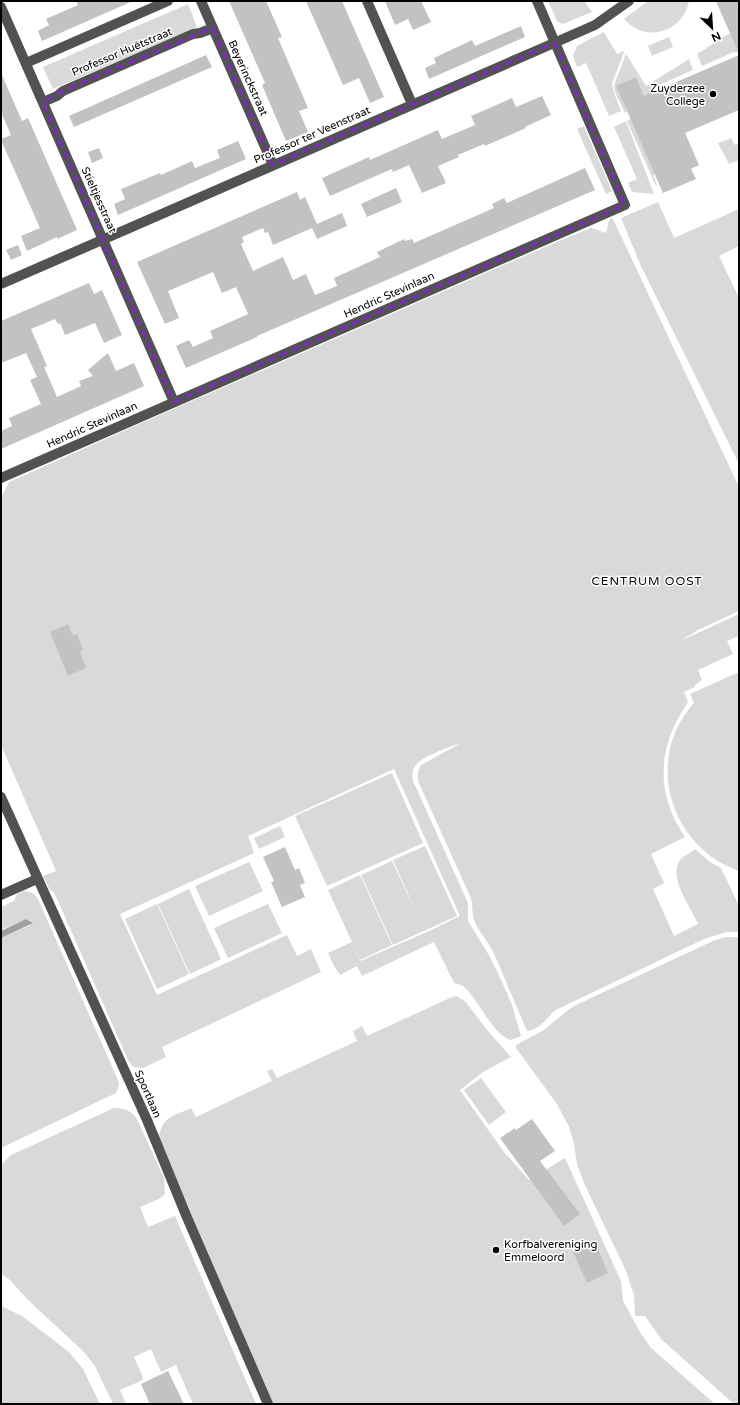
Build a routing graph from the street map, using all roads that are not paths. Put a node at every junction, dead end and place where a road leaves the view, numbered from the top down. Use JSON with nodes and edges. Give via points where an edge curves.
{"nodes":[{"id":1,"x":168,"y":1,"type":"edge"},
{"id":2,"x":201,"y":1,"type":"edge"},
{"id":3,"x":367,"y":1,"type":"edge"},
{"id":4,"x":537,"y":1,"type":"edge"},
{"id":5,"x":629,"y":1,"type":"edge"},
{"id":6,"x":1,"y":7,"type":"edge"},
{"id":7,"x":213,"y":28,"type":"junction"},
{"id":8,"x":555,"y":43,"type":"junction"},
{"id":9,"x":26,"y":63,"type":"junction"},
{"id":10,"x":43,"y":102,"type":"junction"},
{"id":11,"x":412,"y":104,"type":"junction"},
{"id":12,"x":273,"y":165,"type":"junction"},
{"id":13,"x":103,"y":240,"type":"junction"},
{"id":14,"x":1,"y":284,"type":"edge"},
{"id":15,"x":174,"y":402,"type":"junction"},
{"id":16,"x":1,"y":478,"type":"edge"},
{"id":17,"x":1,"y":797,"type":"edge"},
{"id":18,"x":37,"y":879,"type":"junction"},
{"id":19,"x":1,"y":895,"type":"edge"},
{"id":20,"x":268,"y":1404,"type":"edge"}],
"edges":[{"from":1,"to":9,"type":"street"},
{"from":2,"to":7,"type":"street","name":"Beyerinckstraat"},
{"from":3,"to":11,"type":"street"},
{"from":4,"to":8,"type":"street"},
{"from":5,"to":8,"type":"street","name":"Professor ter Veenstraat","via":[[595,25]]},
{"from":6,"to":9,"type":"street","name":"Stieltjesstraat"},
{"from":7,"to":10,"type":"street","name":"Professor Huëtstraat","via":[[193,34],[62,91]]},
{"from":7,"to":12,"type":"street","name":"Beyerinckstraat"},
{"from":8,"to":11,"type":"street","name":"Professor ter Veenstraat"},
{"from":8,"to":15,"type":"street","name":"Hendric Stevinlaan","via":[[625,205]]},
{"from":9,"to":10,"type":"street","name":"Stieltjesstraat"},
{"from":10,"to":13,"type":"street","name":"Stieltjesstraat"},
{"from":11,"to":12,"type":"street","name":"Professor ter Veenstraat"},
{"from":12,"to":13,"type":"street","name":"Professor ter Veenstraat"},
{"from":13,"to":14,"type":"street","name":"Professor ter Veenstraat"},
{"from":13,"to":15,"type":"street","name":"Stieltjesstraat"},
{"from":15,"to":16,"type":"street","name":"Hendric Stevinlaan"},
{"from":17,"to":18,"type":"street","name":"Sportlaan"},
{"from":18,"to":19,"type":"street"},
{"from":18,"to":20,"type":"street","name":"Sportlaan","via":[[147,1120]]}]}
